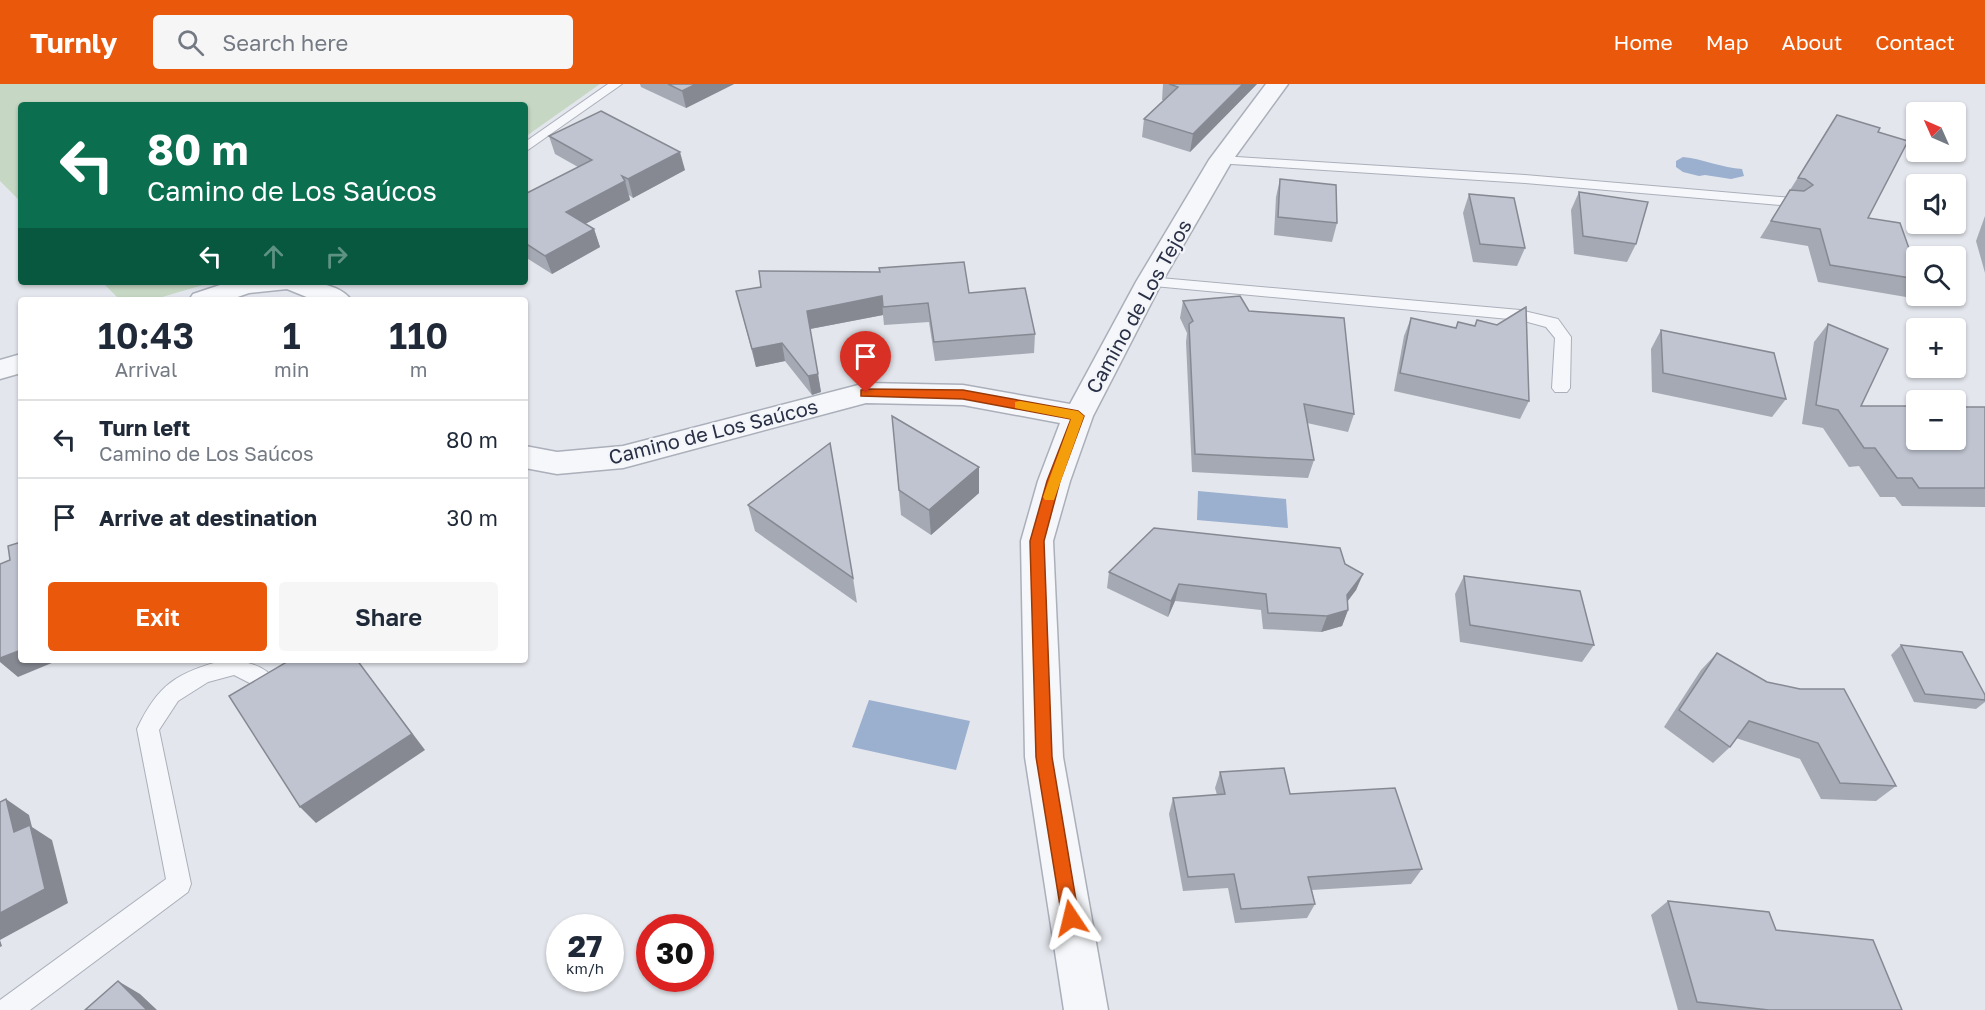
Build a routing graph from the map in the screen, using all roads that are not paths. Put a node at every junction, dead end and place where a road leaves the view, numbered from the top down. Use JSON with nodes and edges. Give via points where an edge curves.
{"nodes":[{"id":1,"x":616,"y":84,"type":"edge"},
{"id":2,"x":1277,"y":84,"type":"edge"},
{"id":3,"x":528,"y":146,"type":"edge"},
{"id":4,"x":1221,"y":160,"type":"junction"},
{"id":5,"x":1793,"y":202,"type":"edge"},
{"id":6,"x":1149,"y":282,"type":"junction"},
{"id":7,"x":246,"y":285,"type":"edge"},
{"id":8,"x":288,"y":285,"type":"edge"},
{"id":9,"x":211,"y":297,"type":"edge"},
{"id":10,"x":328,"y":297,"type":"edge"},
{"id":11,"x":18,"y":364,"type":"edge"},
{"id":12,"x":0,"y":370,"type":"edge"},
{"id":13,"x":1561,"y":388,"type":"dead end"},
{"id":14,"x":1078,"y":416,"type":"junction"},
{"id":15,"x":528,"y":458,"type":"edge"},
{"id":16,"x":265,"y":682,"type":"edge"},
{"id":17,"x":8,"y":1010,"type":"edge"},
{"id":18,"x":1086,"y":1010,"type":"edge"}],
"edges":[{"from":1,"to":3,"type":"lane"},
{"from":2,"to":4,"type":"street","name":"Camino de Los Tejos"},
{"from":4,"to":5,"type":"lane","via":[[1525,178]]},
{"from":4,"to":6,"type":"street","name":"Camino de Los Tejos"},
{"from":6,"to":13,"type":"lane","via":[[1541,320],[1552,323],[1563,338]]},
{"from":6,"to":14,"type":"street","name":"Camino de Los Tejos"},
{"from":7,"to":9,"type":"street"},
{"from":8,"to":10,"type":"street"},
{"from":11,"to":12,"type":"street"},
{"from":14,"to":15,"type":"street","name":"Camino de Los Saúcos","via":[[963,394],[866,393],[623,457],[556,464]]},
{"from":14,"to":18,"type":"street","name":"Camino de Los Tejos","via":[[1037,541],[1044,757]]},
{"from":16,"to":17,"type":"lane","via":[[236,666],[202,675],[170,694],[148,729],[179,884]]}]}
